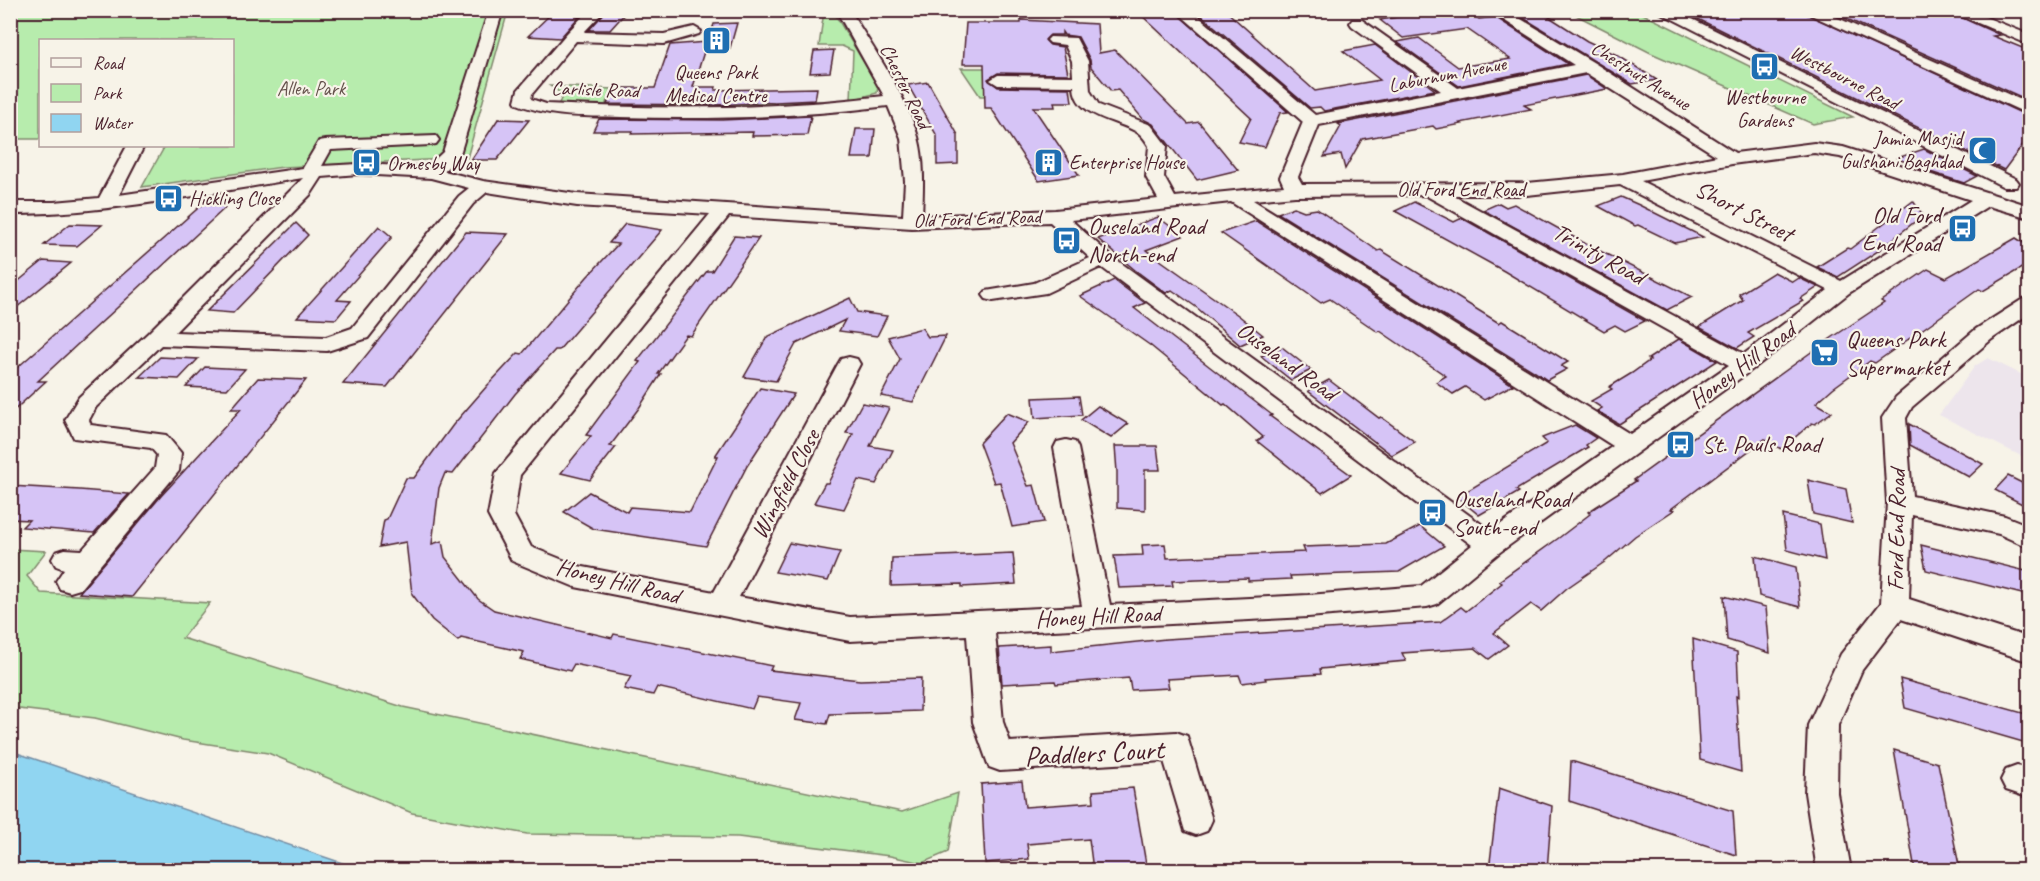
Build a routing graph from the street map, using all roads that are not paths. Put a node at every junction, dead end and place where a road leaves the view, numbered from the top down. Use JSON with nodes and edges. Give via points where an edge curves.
{"nodes":[{"id":1,"x":496,"y":10,"type":"edge"},
{"id":2,"x":598,"y":10,"type":"edge"},
{"id":3,"x":843,"y":10,"type":"edge"},
{"id":4,"x":960,"y":10,"type":"edge"},
{"id":5,"x":1024,"y":10,"type":"edge"},
{"id":6,"x":1182,"y":10,"type":"edge"},
{"id":7,"x":1495,"y":10,"type":"edge"},
{"id":8,"x":1662,"y":10,"type":"edge"},
{"id":9,"x":1807,"y":10,"type":"edge"},
{"id":10,"x":1954,"y":10,"type":"edge"},
{"id":11,"x":1358,"y":23,"type":"dead end"},
{"id":12,"x":694,"y":31,"type":"dead end"},
{"id":13,"x":572,"y":36,"type":"junction"},
{"id":14,"x":1063,"y":40,"type":"dead end"},
{"id":15,"x":2030,"y":41,"type":"edge"},
{"id":16,"x":1590,"y":67,"type":"junction"},
{"id":17,"x":998,"y":80,"type":"dead end"},
{"id":18,"x":1080,"y":81,"type":"junction"},
{"id":19,"x":1456,"y":94,"type":"junction"},
{"id":20,"x":894,"y":100,"type":"junction"},
{"id":21,"x":2030,"y":110,"type":"edge"},
{"id":22,"x":1312,"y":121,"type":"junction"},
{"id":23,"x":1816,"y":134,"type":"dead end"},
{"id":24,"x":430,"y":140,"type":"dead end"},
{"id":25,"x":135,"y":147,"type":"edge"},
{"id":26,"x":1832,"y":149,"type":"junction"},
{"id":27,"x":1732,"y":159,"type":"junction"},
{"id":28,"x":313,"y":172,"type":"junction"},
{"id":29,"x":431,"y":173,"type":"junction"},
{"id":30,"x":1623,"y":179,"type":"junction"},
{"id":31,"x":2010,"y":183,"type":"junction"},
{"id":32,"x":483,"y":186,"type":"junction"},
{"id":33,"x":1427,"y":188,"type":"junction"},
{"id":34,"x":2030,"y":189,"type":"edge"},
{"id":35,"x":1295,"y":190,"type":"junction"},
{"id":36,"x":1234,"y":196,"type":"junction"},
{"id":37,"x":1980,"y":197,"type":"junction"},
{"id":38,"x":105,"y":203,"type":"junction"},
{"id":39,"x":1169,"y":203,"type":"junction"},
{"id":40,"x":10,"y":208,"type":"edge"},
{"id":41,"x":725,"y":209,"type":"junction"},
{"id":42,"x":2030,"y":212,"type":"edge"},
{"id":43,"x":1055,"y":216,"type":"junction"},
{"id":44,"x":912,"y":222,"type":"junction"},
{"id":45,"x":1104,"y":259,"type":"junction"},
{"id":46,"x":1842,"y":289,"type":"junction"},
{"id":47,"x":993,"y":295,"type":"dead end"},
{"id":48,"x":2030,"y":303,"type":"edge"},
{"id":49,"x":156,"y":338,"type":"junction"},
{"id":50,"x":849,"y":364,"type":"dead end"},
{"id":51,"x":1745,"y":364,"type":"junction"},
{"id":52,"x":1630,"y":445,"type":"junction"},
{"id":53,"x":1066,"y":448,"type":"dead end"},
{"id":54,"x":1900,"y":502,"type":"junction"},
{"id":55,"x":2030,"y":538,"type":"edge"},
{"id":56,"x":1491,"y":545,"type":"junction"},
{"id":57,"x":74,"y":567,"type":"dead end"},
{"id":58,"x":721,"y":605,"type":"junction"},
{"id":59,"x":1895,"y":606,"type":"junction"},
{"id":60,"x":1098,"y":615,"type":"junction"},
{"id":61,"x":980,"y":624,"type":"junction"},
{"id":62,"x":2030,"y":650,"type":"edge"},
{"id":63,"x":1196,"y":820,"type":"dead end"},
{"id":64,"x":1834,"y":870,"type":"edge"}],
"edges":[{"from":1,"to":29,"type":"street","via":[[451,154]]},
{"from":2,"to":13,"type":"street","name":"Carlisle Road"},
{"from":3,"to":20,"type":"street","name":"Chester Road"},
{"from":4,"to":5,"type":"street"},
{"from":6,"to":22,"type":"street"},
{"from":7,"to":16,"type":"street","name":"Chestnut Avenue"},
{"from":8,"to":31,"type":"street","name":"Westbourne Road"},
{"from":9,"to":21,"type":"street"},
{"from":10,"to":15,"type":"street"},
{"from":11,"to":19,"type":"street"},
{"from":12,"to":13,"type":"street","via":[[664,39]]},
{"from":13,"to":20,"type":"street","name":"Carlisle Road","via":[[524,93],[523,101],[544,109],[737,112],[811,110]]},
{"from":14,"to":18,"type":"street","via":[[1080,61]]},
{"from":16,"to":19,"type":"street","name":"Laburnum Avenue"},
{"from":16,"to":27,"type":"street","name":"Chestnut Avenue"},
{"from":17,"to":18,"type":"street"},
{"from":18,"to":39,"type":"street","via":[[1093,108],[1145,129],[1158,146],[1155,177]]},
{"from":19,"to":22,"type":"street","name":"Laburnum Avenue"},
{"from":20,"to":44,"type":"street","name":"Chester Road","via":[[910,138]]},
{"from":22,"to":35,"type":"street","via":[[1289,177]]},
{"from":23,"to":26,"type":"street"},
{"from":24,"to":28,"type":"street","via":[[326,145]]},
{"from":25,"to":38,"type":"street"},
{"from":26,"to":27,"type":"street","name":"Old Ford End Road","via":[[1801,148]]},
{"from":26,"to":37,"type":"street","name":"Old Ford End Road"},
{"from":27,"to":30,"type":"street","name":"Old Ford End Road"},
{"from":28,"to":29,"type":"street","name":"Old Ford End Road","via":[[358,169]]},
{"from":28,"to":38,"type":"street","name":"Old Ford End Road"},
{"from":28,"to":49,"type":"street","via":[[304,190]]},
{"from":29,"to":32,"type":"street","name":"Old Ford End Road"},
{"from":30,"to":33,"type":"street","name":"Old Ford End Road","via":[[1527,189]]},
{"from":30,"to":46,"type":"street","name":"Short Street"},
{"from":31,"to":34,"type":"street"},
{"from":31,"to":37,"type":"street","via":[[1995,185]]},
{"from":32,"to":41,"type":"street","name":"Old Ford End Road","via":[[577,200]]},
{"from":32,"to":49,"type":"street","via":[[466,200],[360,333],[327,344]]},
{"from":33,"to":35,"type":"street","name":"Old Ford End Road"},
{"from":33,"to":51,"type":"street","name":"Trinity Road"},
{"from":35,"to":36,"type":"street","name":"Old Ford End Road"},
{"from":36,"to":39,"type":"street","name":"Old Ford End Road"},
{"from":36,"to":52,"type":"street"},
{"from":37,"to":42,"type":"street","name":"Old Ford End Road"},
{"from":37,"to":46,"type":"street","name":"Honey Hill Road"},
{"from":38,"to":40,"type":"street","name":"Old Ford End Road"},
{"from":39,"to":43,"type":"street","name":"Old Ford End Road"},
{"from":41,"to":44,"type":"street","name":"Old Ford End Road"},
{"from":41,"to":58,"type":"street","name":"Honey Hill Road","via":[[508,473],[501,515],[521,554],[532,559],[575,576]]},
{"from":43,"to":44,"type":"street","name":"Old Ford End Road"},
{"from":43,"to":45,"type":"street","name":"Ouseland Road"},
{"from":45,"to":47,"type":"street","via":[[1040,289]]},
{"from":45,"to":56,"type":"street","name":"Ouseland Road"},
{"from":46,"to":51,"type":"street","name":"Honey Hill Road"},
{"from":48,"to":54,"type":"street","name":"Ford End Road","via":[[1984,334],[1904,402],[1894,418]]},
{"from":49,"to":57,"type":"street","via":[[87,402],[77,420],[82,432],[159,441],[169,453],[167,471]]},
{"from":50,"to":58,"type":"street","name":"Wingfield Close"},
{"from":51,"to":52,"type":"street","name":"Honey Hill Road"},
{"from":52,"to":56,"type":"street","name":"Honey Hill Road"},
{"from":53,"to":60,"type":"street"},
{"from":54,"to":55,"type":"street","via":[[2005,526]]},
{"from":54,"to":59,"type":"street","name":"Ford End Road"},
{"from":56,"to":60,"type":"street","name":"Honey Hill Road","via":[[1427,596],[1308,606]]},
{"from":58,"to":61,"type":"street","name":"Honey Hill Road","via":[[850,629]]},
{"from":59,"to":62,"type":"street"},
{"from":59,"to":64,"type":"street","name":"Ford End Road","via":[[1851,663],[1823,725],[1821,793]]},
{"from":60,"to":61,"type":"street","name":"Honey Hill Road"},
{"from":61,"to":63,"type":"street","name":"Paddlers Court","via":[[988,722],[1000,757],[1176,746]]}]}
